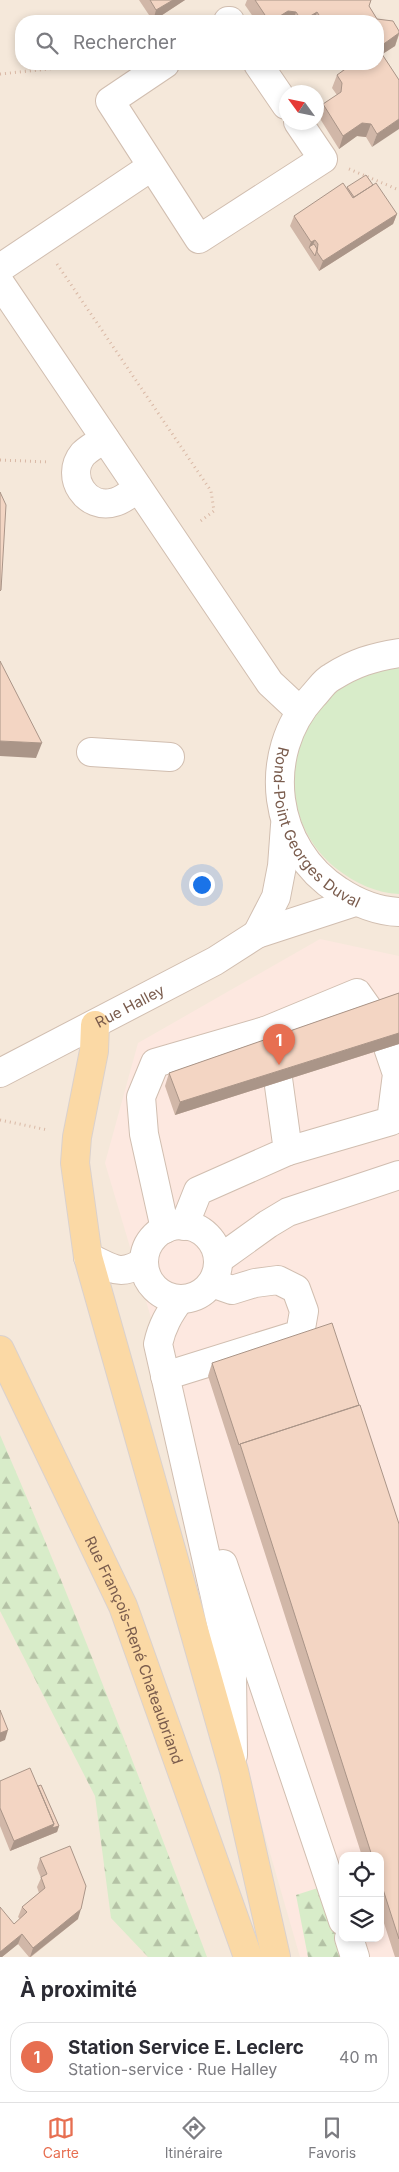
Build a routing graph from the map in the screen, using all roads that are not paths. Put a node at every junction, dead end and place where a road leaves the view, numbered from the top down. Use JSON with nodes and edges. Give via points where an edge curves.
{"nodes":[{"id":1,"x":156,"y":70,"type":"edge"},
{"id":2,"x":262,"y":70,"type":"edge"},
{"id":3,"x":279,"y":95,"type":"edge"},
{"id":4,"x":303,"y":130,"type":"edge"},
{"id":5,"x":151,"y":167,"type":"junction"},
{"id":6,"x":0,"y":268,"type":"edge"},
{"id":7,"x":0,"y":283,"type":"edge"},
{"id":8,"x":105,"y":439,"type":"junction"},
{"id":9,"x":138,"y":488,"type":"junction"},
{"id":10,"x":399,"y":653,"type":"edge"},
{"id":11,"x":300,"y":711,"type":"junction"},
{"id":12,"x":91,"y":752,"type":"dead end"},
{"id":13,"x":170,"y":757,"type":"dead end"},
{"id":14,"x":285,"y":825,"type":"junction"},
{"id":15,"x":355,"y":902,"type":"junction"},
{"id":16,"x":399,"y":912,"type":"edge"},
{"id":17,"x":257,"y":934,"type":"junction"},
{"id":18,"x":95,"y":1025,"type":"junction"},
{"id":19,"x":265,"y":1030,"type":"junction"},
{"id":20,"x":0,"y":1073,"type":"edge"},
{"id":21,"x":288,"y":1151,"type":"junction"},
{"id":22,"x":399,"y":1175,"type":"edge"},
{"id":23,"x":174,"y":1227,"type":"junction"},
{"id":24,"x":88,"y":1257,"type":"junction"},
{"id":25,"x":144,"y":1262,"type":"junction"},
{"id":26,"x":215,"y":1271,"type":"junction"},
{"id":27,"x":180,"y":1300,"type":"junction"},
{"id":28,"x":0,"y":1350,"type":"edge"},
{"id":29,"x":165,"y":1376,"type":"junction"},
{"id":30,"x":198,"y":1524,"type":"junction"},
{"id":31,"x":234,"y":1771,"type":"junction"},
{"id":32,"x":339,"y":1908,"type":"edge"},
{"id":33,"x":350,"y":1942,"type":"edge"},
{"id":34,"x":248,"y":1957,"type":"edge"},
{"id":35,"x":276,"y":1957,"type":"edge"},
{"id":36,"x":355,"y":1957,"type":"edge"}],
"edges":[{"from":1,"to":5,"type":"street","via":[[110,101]]},
{"from":2,"to":3,"type":"street"},
{"from":4,"to":5,"type":"street","via":[[323,159],[199,239]]},
{"from":5,"to":6,"type":"street"},
{"from":7,"to":8,"type":"street"},
{"from":8,"to":9,"type":"street"},
{"from":8,"to":9,"type":"street","via":[[83,455],[78,464],[76,472],[80,490],[95,502],[114,503]]},
{"from":9,"to":11,"type":"street","via":[[270,683]]},
{"from":10,"to":11,"type":"street","name":"Rond-Point Georges Duval","via":[[370,657],[330,678]]},
{"from":11,"to":14,"type":"street","name":"Rond-Point Georges Duval","via":[[283,747],[279,786]]},
{"from":12,"to":13,"type":"street"},
{"from":14,"to":15,"type":"street","name":"Rond-Point Georges Duval","via":[[301,856],[325,883]]},
{"from":14,"to":17,"type":"street","name":"Rue Halley","via":[[276,898]]},
{"from":15,"to":16,"type":"street","name":"Rond-Point Georges Duval","via":[[387,912]]},
{"from":15,"to":17,"type":"street","name":"Rue Halley"},
{"from":17,"to":18,"type":"street","name":"Rue Halley","via":[[215,961]]},
{"from":18,"to":20,"type":"street","name":"Rue Halley"},
{"from":18,"to":24,"type":"main road","via":[[94,1051],[77,1136],[76,1178]]},
{"from":19,"to":21,"type":"street","via":[[276,1064]]},
{"from":19,"to":21,"type":"street","via":[[357,993],[381,1027],[397,1074],[391,1121]]},
{"from":19,"to":23,"type":"street","via":[[155,1063],[142,1096],[144,1134]]},
{"from":21,"to":23,"type":"street","via":[[198,1191]]},
{"from":22,"to":26,"type":"street","via":[[288,1212],[268,1224]]},
{"from":23,"to":25,"type":"street","via":[[150,1240]]},
{"from":23,"to":26,"type":"street","via":[[202,1231],[210,1239]]},
{"from":24,"to":25,"type":"street","via":[[118,1271]]},
{"from":24,"to":31,"type":"main road"},
{"from":25,"to":27,"type":"street","via":[[150,1284],[169,1298]]},
{"from":26,"to":27,"type":"street","via":[[192,1297]]},
{"from":26,"to":29,"type":"street","via":[[232,1290],[278,1280],[296,1289],[304,1311],[300,1334]]},
{"from":27,"to":29,"type":"street","via":[[168,1314],[158,1344]]},
{"from":28,"to":34,"type":"main road","name":"Rue François-René Chateaubriand","via":[[123,1606]]},
{"from":29,"to":30,"type":"street"},
{"from":30,"to":31,"type":"street","via":[[232,1672]]},
{"from":30,"to":32,"type":"street","via":[[222,1559]]},
{"from":31,"to":35,"type":"main road"},
{"from":33,"to":36,"type":"street"}]}
